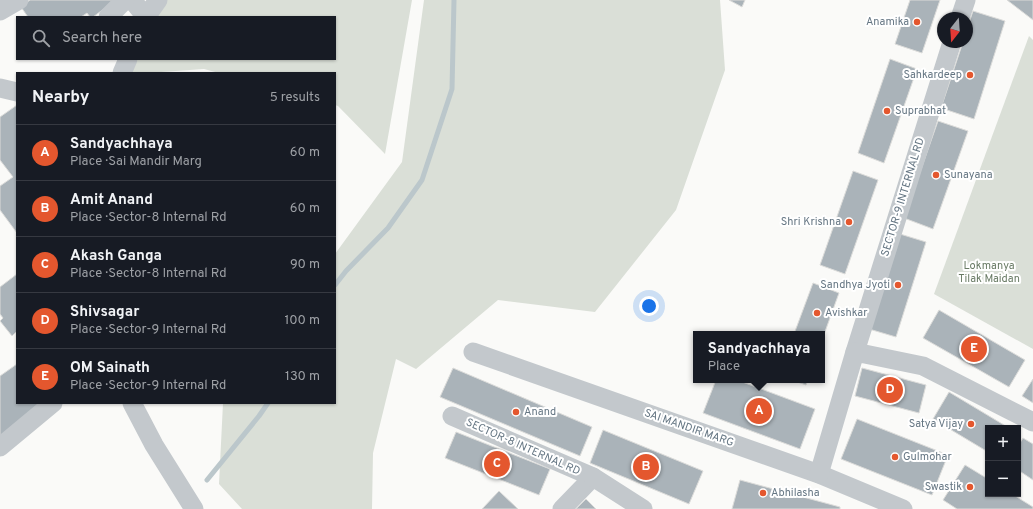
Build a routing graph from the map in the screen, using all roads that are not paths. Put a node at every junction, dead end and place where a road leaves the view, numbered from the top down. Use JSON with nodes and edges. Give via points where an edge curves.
{"nodes":[{"id":1,"x":125,"y":0,"type":"edge"},
{"id":2,"x":132,"y":0,"type":"edge"},
{"id":3,"x":158,"y":0,"type":"edge"},
{"id":4,"x":966,"y":0,"type":"edge"},
{"id":5,"x":962,"y":12,"type":"edge"},
{"id":6,"x":109,"y":16,"type":"edge"},
{"id":7,"x":145,"y":16,"type":"edge"},
{"id":8,"x":147,"y":16,"type":"edge"},
{"id":9,"x":950,"y":48,"type":"edge"},
{"id":10,"x":128,"y":60,"type":"edge"},
{"id":11,"x":122,"y":72,"type":"edge"},
{"id":12,"x":0,"y":88,"type":"edge"},
{"id":13,"x":16,"y":92,"type":"edge"},
{"id":14,"x":473,"y":352,"type":"dead end"},
{"id":15,"x":855,"y":352,"type":"junction"},
{"id":16,"x":52,"y":404,"type":"edge"},
{"id":17,"x":133,"y":404,"type":"edge"},
{"id":18,"x":452,"y":416,"type":"dead end"},
{"id":19,"x":1033,"y":422,"type":"edge"},
{"id":20,"x":0,"y":447,"type":"edge"},
{"id":21,"x":819,"y":474,"type":"junction"},
{"id":22,"x":593,"y":477,"type":"junction"},
{"id":23,"x":194,"y":509,"type":"edge"},
{"id":24,"x":562,"y":509,"type":"edge"},
{"id":25,"x":643,"y":509,"type":"edge"},
{"id":26,"x":903,"y":509,"type":"edge"}],
"edges":[{"from":1,"to":6,"type":"street"},
{"from":2,"to":7,"type":"street"},
{"from":3,"to":8,"type":"street"},
{"from":4,"to":5,"type":"street"},
{"from":9,"to":15,"type":"street","name":"SECTOR-9 INTERNAL RD"},
{"from":10,"to":11,"type":"street"},
{"from":12,"to":13,"type":"street"},
{"from":14,"to":21,"type":"street","name":"SAI MANDIR MARG"},
{"from":15,"to":19,"type":"street","via":[[923,366]]},
{"from":15,"to":21,"type":"street","name":"SECTOR-9 INTERNAL RD"},
{"from":16,"to":20,"type":"street"},
{"from":17,"to":23,"type":"street","via":[[154,445]]},
{"from":18,"to":22,"type":"street","name":"SECTOR-8 INTERNAL RD"},
{"from":21,"to":26,"type":"street","name":"SAI MANDIR MARG"},
{"from":22,"to":24,"type":"street","name":"SECTOR-8 INTERNAL RD"},
{"from":22,"to":25,"type":"street","name":"SECTOR-8 INTERNAL RD"}]}
